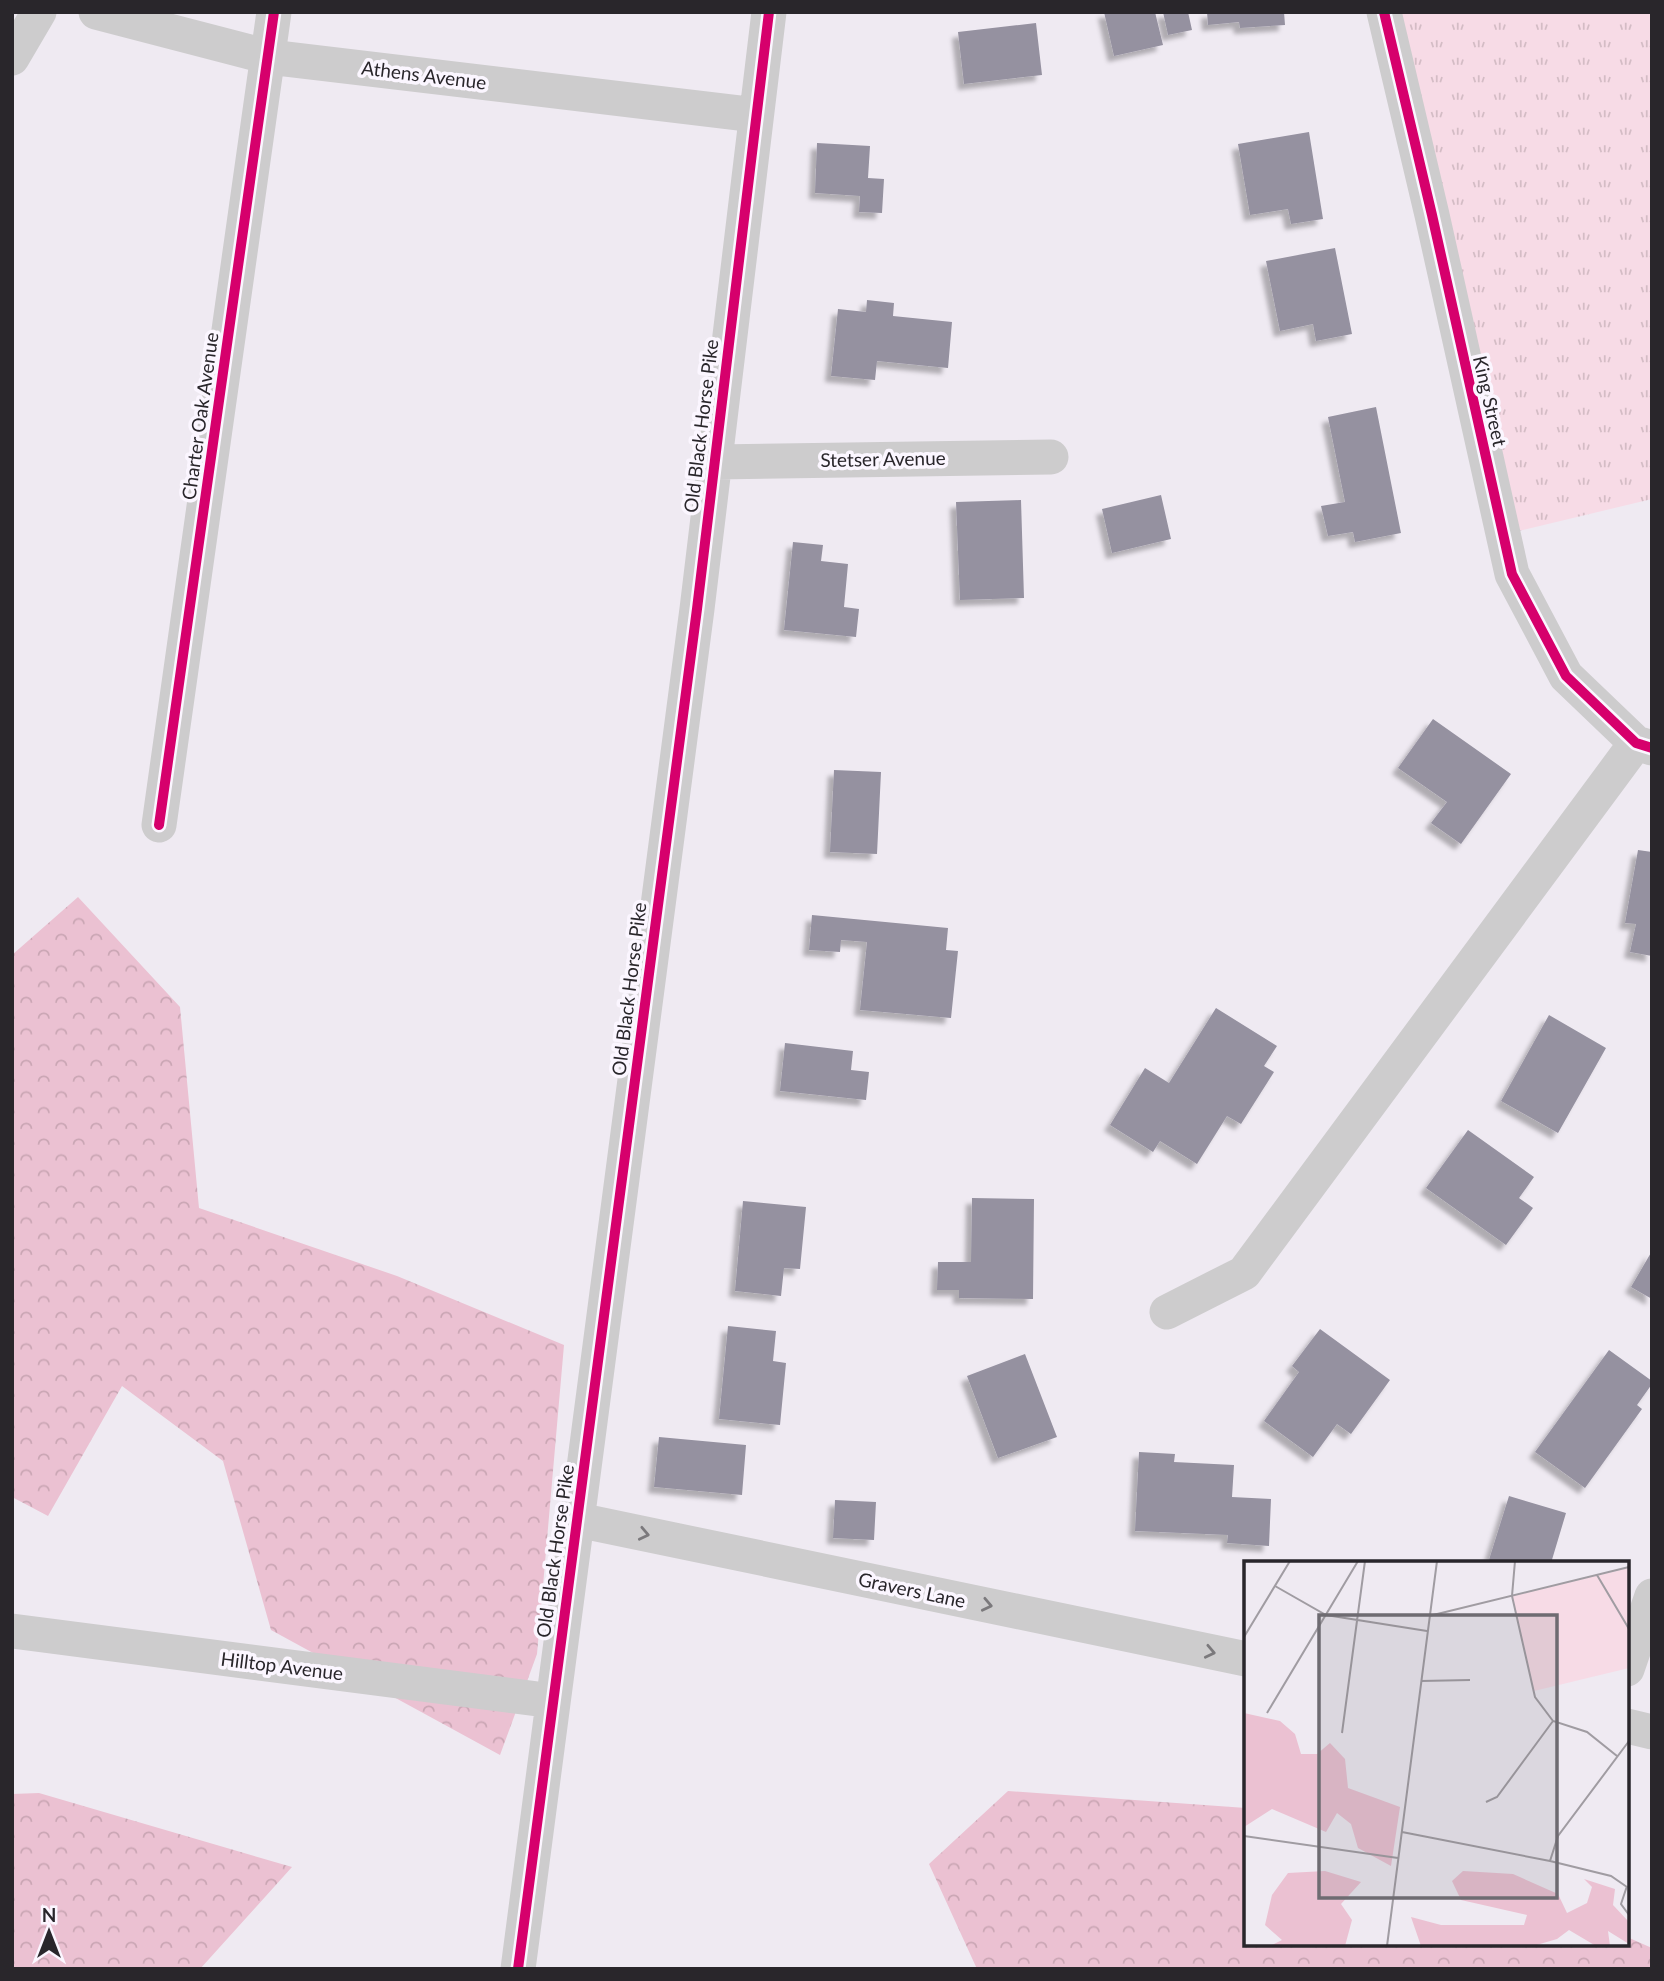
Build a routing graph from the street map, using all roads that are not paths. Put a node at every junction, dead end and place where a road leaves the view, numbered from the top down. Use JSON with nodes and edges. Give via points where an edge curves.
{"nodes":[{"id":1,"x":39,"y":12,"type":"edge"},
{"id":2,"x":96,"y":12,"type":"edge"},
{"id":3,"x":274,"y":12,"type":"edge"},
{"id":4,"x":769,"y":12,"type":"edge"},
{"id":5,"x":1384,"y":12,"type":"edge"},
{"id":6,"x":269,"y":57,"type":"junction"},
{"id":7,"x":12,"y":58,"type":"edge"},
{"id":8,"x":755,"y":115,"type":"junction"},
{"id":9,"x":1051,"y":457,"type":"dead end"},
{"id":10,"x":715,"y":462,"type":"junction"},
{"id":11,"x":1644,"y":746,"type":"edge"},
{"id":12,"x":159,"y":825,"type":"dead end"},
{"id":13,"x":1167,"y":1312,"type":"dead end"},
{"id":14,"x":578,"y":1520,"type":"junction"},
{"id":15,"x":1652,"y":1596,"type":"edge"},
{"id":16,"x":12,"y":1631,"type":"edge"},
{"id":17,"x":1244,"y":1659,"type":"edge"},
{"id":18,"x":1629,"y":1662,"type":"edge"},
{"id":19,"x":553,"y":1701,"type":"junction"},
{"id":20,"x":1629,"y":1726,"type":"edge"},
{"id":21,"x":1652,"y":1732,"type":"edge"},
{"id":22,"x":519,"y":1969,"type":"edge"}],
"edges":[{"from":1,"to":7,"type":"street"},
{"from":2,"to":6,"type":"street","name":"Athens Avenue"},
{"from":3,"to":6,"type":"street","name":"Charter Oak Avenue"},
{"from":4,"to":8,"type":"street","name":"Old Black Horse Pike"},
{"from":5,"to":11,"type":"street","name":"King Street","via":[[1511,574],[1566,676]]},
{"from":6,"to":8,"type":"street","name":"Athens Avenue"},
{"from":6,"to":12,"type":"street","name":"Charter Oak Avenue"},
{"from":8,"to":10,"type":"street","name":"Old Black Horse Pike"},
{"from":9,"to":10,"type":"street","name":"Stetser Avenue"},
{"from":10,"to":14,"type":"street","name":"Old Black Horse Pike"},
{"from":11,"to":13,"type":"street","via":[[1244,1273]]},
{"from":14,"to":17,"type":"street","name":"Gravers Lane","one_way":true},
{"from":14,"to":19,"type":"street","name":"Old Black Horse Pike"},
{"from":15,"to":18,"type":"street"},
{"from":16,"to":19,"type":"street","name":"Hilltop Avenue"},
{"from":19,"to":22,"type":"street","name":"Old Black Horse Pike"},
{"from":20,"to":21,"type":"street"}]}
